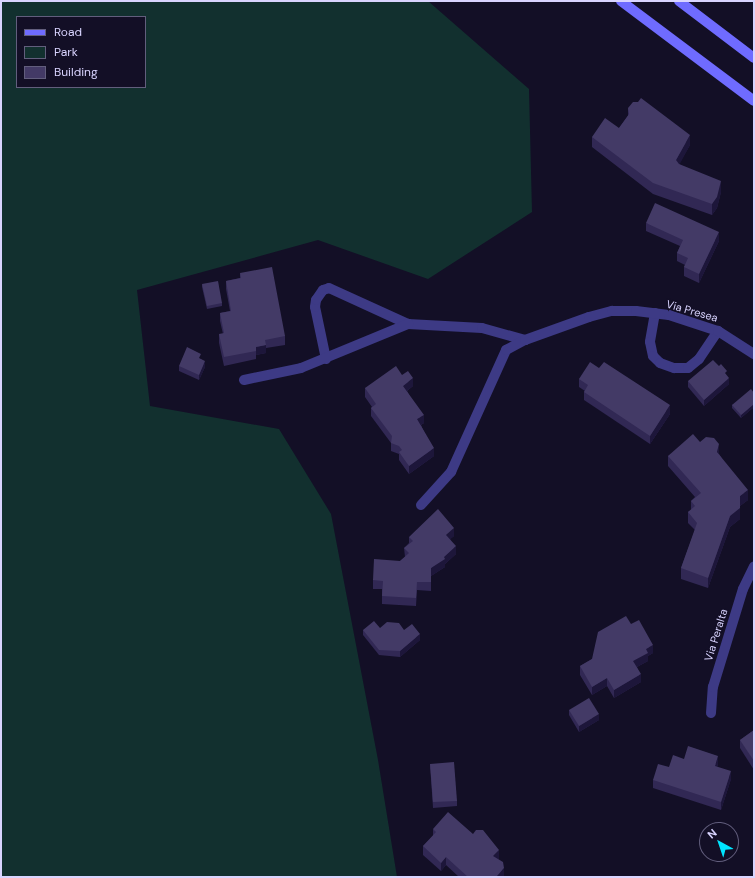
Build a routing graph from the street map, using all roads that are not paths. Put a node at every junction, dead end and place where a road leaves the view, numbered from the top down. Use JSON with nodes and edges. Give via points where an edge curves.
{"nodes":[{"id":1,"x":621,"y":1,"type":"edge"},
{"id":2,"x":679,"y":1,"type":"edge"},
{"id":3,"x":754,"y":58,"type":"edge"},
{"id":4,"x":754,"y":100,"type":"edge"},
{"id":5,"x":654,"y":313,"type":"junction"},
{"id":6,"x":408,"y":324,"type":"junction"},
{"id":7,"x":718,"y":331,"type":"junction"},
{"id":8,"x":525,"y":340,"type":"junction"},
{"id":9,"x":754,"y":354,"type":"edge"},
{"id":10,"x":326,"y":359,"type":"junction"},
{"id":11,"x":244,"y":380,"type":"dead end"},
{"id":12,"x":422,"y":505,"type":"dead end"},
{"id":13,"x":754,"y":566,"type":"edge"},
{"id":14,"x":711,"y":713,"type":"dead end"}],
"edges":[{"from":1,"to":4,"type":"main road"},
{"from":2,"to":3,"type":"main road"},
{"from":5,"to":7,"type":"street","name":"Via Presea","via":[[669,315]]},
{"from":5,"to":7,"type":"street","via":[[650,342],[653,356],[660,363],[674,368],[688,368],[699,359]]},
{"from":5,"to":8,"type":"street","name":"Via Presea","via":[[612,311]]},
{"from":6,"to":8,"type":"street","via":[[482,328]]},
{"from":6,"to":10,"type":"street"},
{"from":6,"to":10,"type":"street","via":[[329,288],[323,290],[316,300],[315,307]]},
{"from":7,"to":9,"type":"street","name":"Via Presea"},
{"from":8,"to":12,"type":"street","name":"Via Presea","via":[[506,350],[451,472]]},
{"from":10,"to":11,"type":"street","via":[[301,368]]},
{"from":13,"to":14,"type":"street","name":"Via Peralta","via":[[743,589],[713,687]]}]}
